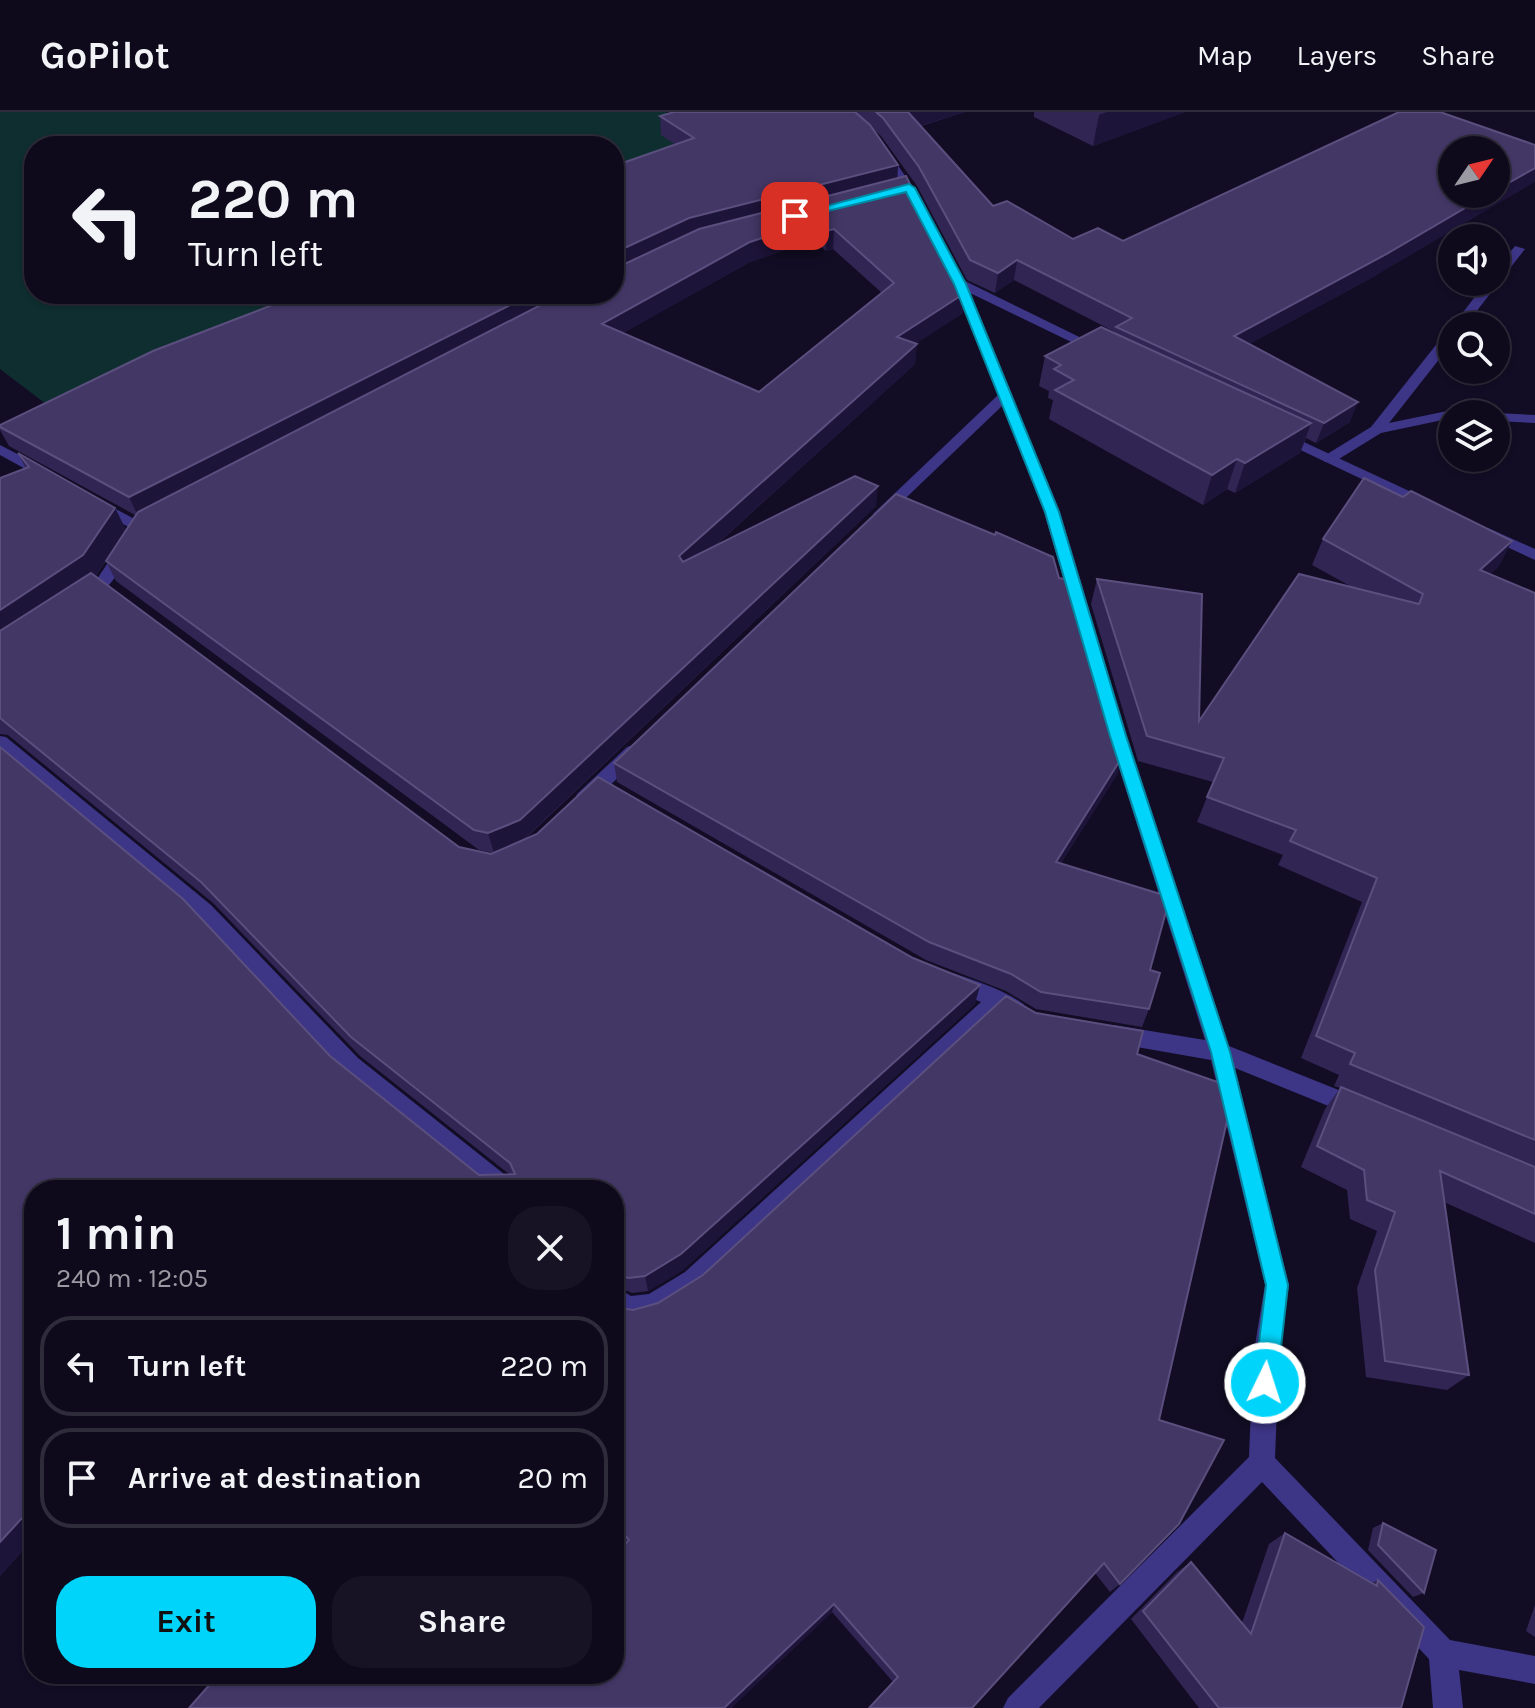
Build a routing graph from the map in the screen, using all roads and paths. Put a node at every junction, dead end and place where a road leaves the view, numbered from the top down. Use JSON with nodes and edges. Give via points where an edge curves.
{"nodes":[{"id":1,"x":843,"y":112,"type":"edge"},
{"id":2,"x":909,"y":188,"type":"junction"},
{"id":3,"x":895,"y":191,"type":"edge"},
{"id":4,"x":924,"y":215,"type":"edge"},
{"id":5,"x":1519,"y":249,"type":"dead end"},
{"id":6,"x":946,"y":256,"type":"edge"},
{"id":7,"x":1510,"y":261,"type":"edge"},
{"id":8,"x":960,"y":284,"type":"junction"},
{"id":9,"x":1482,"y":296,"type":"edge"},
{"id":10,"x":1469,"y":312,"type":"edge"},
{"id":11,"x":1438,"y":352,"type":"edge"},
{"id":12,"x":1116,"y":358,"type":"edge"},
{"id":13,"x":1006,"y":395,"type":"junction"},
{"id":14,"x":1438,"y":417,"type":"edge"},
{"id":15,"x":1510,"y":418,"type":"edge"},
{"id":16,"x":1535,"y":419,"type":"edge"},
{"id":17,"x":1258,"y":425,"type":"edge"},
{"id":18,"x":1376,"y":430,"type":"junction"},
{"id":19,"x":0,"y":449,"type":"edge"},
{"id":20,"x":1329,"y":459,"type":"junction"},
{"id":21,"x":55,"y":480,"type":"edge"},
{"id":22,"x":83,"y":496,"type":"edge"},
{"id":23,"x":1439,"y":510,"type":"edge"},
{"id":24,"x":870,"y":525,"type":"edge"},
{"id":25,"x":1480,"y":530,"type":"edge"},
{"id":26,"x":1535,"y":555,"type":"edge"},
{"id":27,"x":64,"y":609,"type":"edge"},
{"id":28,"x":644,"y":741,"type":"edge"},
{"id":29,"x":0,"y":742,"type":"edge"},
{"id":30,"x":566,"y":816,"type":"edge"},
{"id":31,"x":932,"y":974,"type":"edge"},
{"id":32,"x":998,"y":1000,"type":"junction"},
{"id":33,"x":1045,"y":1022,"type":"edge"},
{"id":34,"x":1089,"y":1030,"type":"edge"},
{"id":35,"x":1220,"y":1052,"type":"junction"},
{"id":36,"x":1378,"y":1117,"type":"edge"},
{"id":37,"x":494,"y":1180,"type":"edge"},
{"id":38,"x":624,"y":1306,"type":"edge"},
{"id":39,"x":1262,"y":1463,"type":"junction"},
{"id":40,"x":1443,"y":1653,"type":"junction"},
{"id":41,"x":1535,"y":1670,"type":"edge"},
{"id":42,"x":1018,"y":1708,"type":"edge"},
{"id":43,"x":1448,"y":1708,"type":"edge"}],
"edges":[{"from":1,"to":2,"type":"street","via":[[875,140]]},
{"from":2,"to":3,"type":"street"},
{"from":2,"to":4,"type":"street"},
{"from":5,"to":7,"type":"street"},
{"from":6,"to":8,"type":"street"},
{"from":8,"to":12,"type":"street"},
{"from":8,"to":13,"type":"street"},
{"from":9,"to":10,"type":"street"},
{"from":11,"to":18,"type":"street"},
{"from":13,"to":24,"type":"street"},
{"from":13,"to":35,"type":"street","via":[[1052,512]]},
{"from":14,"to":18,"type":"street"},
{"from":15,"to":16,"type":"street"},
{"from":17,"to":20,"type":"street"},
{"from":18,"to":20,"type":"street"},
{"from":19,"to":21,"type":"street"},
{"from":20,"to":23,"type":"street"},
{"from":22,"to":27,"type":"street","via":[[146,523],[109,588]]},
{"from":25,"to":26,"type":"street"},
{"from":28,"to":30,"type":"street","via":[[605,788]]},
{"from":29,"to":37,"type":"street","via":[[204,911],[350,1065]]},
{"from":31,"to":32,"type":"street"},
{"from":32,"to":33,"type":"street","via":[[1031,1020]]},
{"from":32,"to":38,"type":"street","via":[[694,1280],[653,1306]]},
{"from":34,"to":35,"type":"street"},
{"from":35,"to":36,"type":"street"},
{"from":35,"to":39,"type":"street","via":[[1277,1285],[1266,1357]]},
{"from":39,"to":40,"type":"street"},
{"from":39,"to":42,"type":"street"},
{"from":40,"to":41,"type":"street"},
{"from":40,"to":43,"type":"street"}]}
